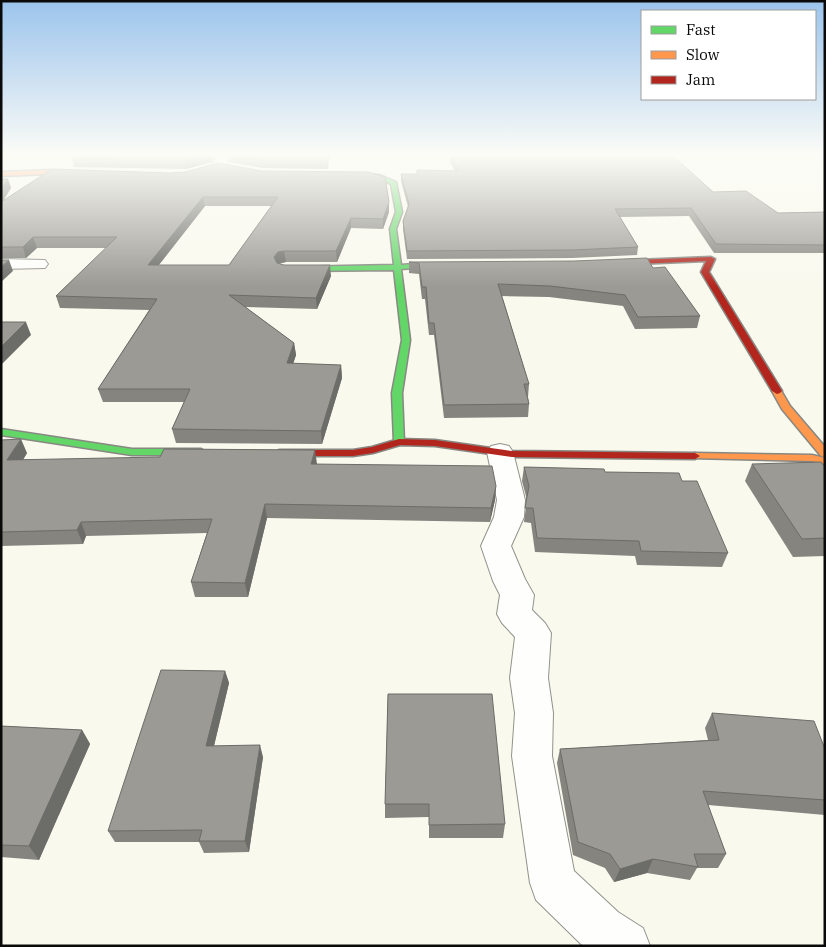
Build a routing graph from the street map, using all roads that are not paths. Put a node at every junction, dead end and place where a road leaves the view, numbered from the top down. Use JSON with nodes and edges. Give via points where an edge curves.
{"nodes":[{"id":1,"x":397,"y":198,"type":"edge"},
{"id":2,"x":1,"y":264,"type":"edge"},
{"id":3,"x":39,"y":264,"type":"dead end"},
{"id":4,"x":602,"y":264,"type":"edge"},
{"id":5,"x":396,"y":266,"type":"junction"},
{"id":6,"x":426,"y":266,"type":"edge"},
{"id":7,"x":286,"y":269,"type":"edge"},
{"id":8,"x":1,"y":432,"type":"edge"},
{"id":9,"x":399,"y":442,"type":"junction"},
{"id":10,"x":212,"y":452,"type":"edge"},
{"id":11,"x":500,"y":452,"type":"junction"},
{"id":12,"x":272,"y":453,"type":"edge"},
{"id":13,"x":825,"y":454,"type":"edge"},
{"id":14,"x":825,"y":461,"type":"edge"},
{"id":15,"x":625,"y":946,"type":"edge"}],
"edges":[{"from":1,"to":5,"type":"street","via":[[399,212],[393,229]]},
{"from":2,"to":3,"type":"street"},
{"from":4,"to":13,"type":"street","via":[[712,259],[705,272],[786,407]]},
{"from":5,"to":6,"type":"street"},
{"from":5,"to":7,"type":"street"},
{"from":5,"to":9,"type":"street","via":[[406,340],[397,393]]},
{"from":8,"to":10,"type":"street","via":[[132,452]]},
{"from":9,"to":11,"type":"street","via":[[435,443]]},
{"from":9,"to":12,"type":"street","via":[[374,450],[353,452]]},
{"from":11,"to":14,"type":"street","via":[[812,458]]},
{"from":11,"to":15,"type":"street","via":[[511,500],[496,546],[517,595],[514,614],[533,633],[529,678],[534,713],[532,756],[553,883],[601,929]]}]}
